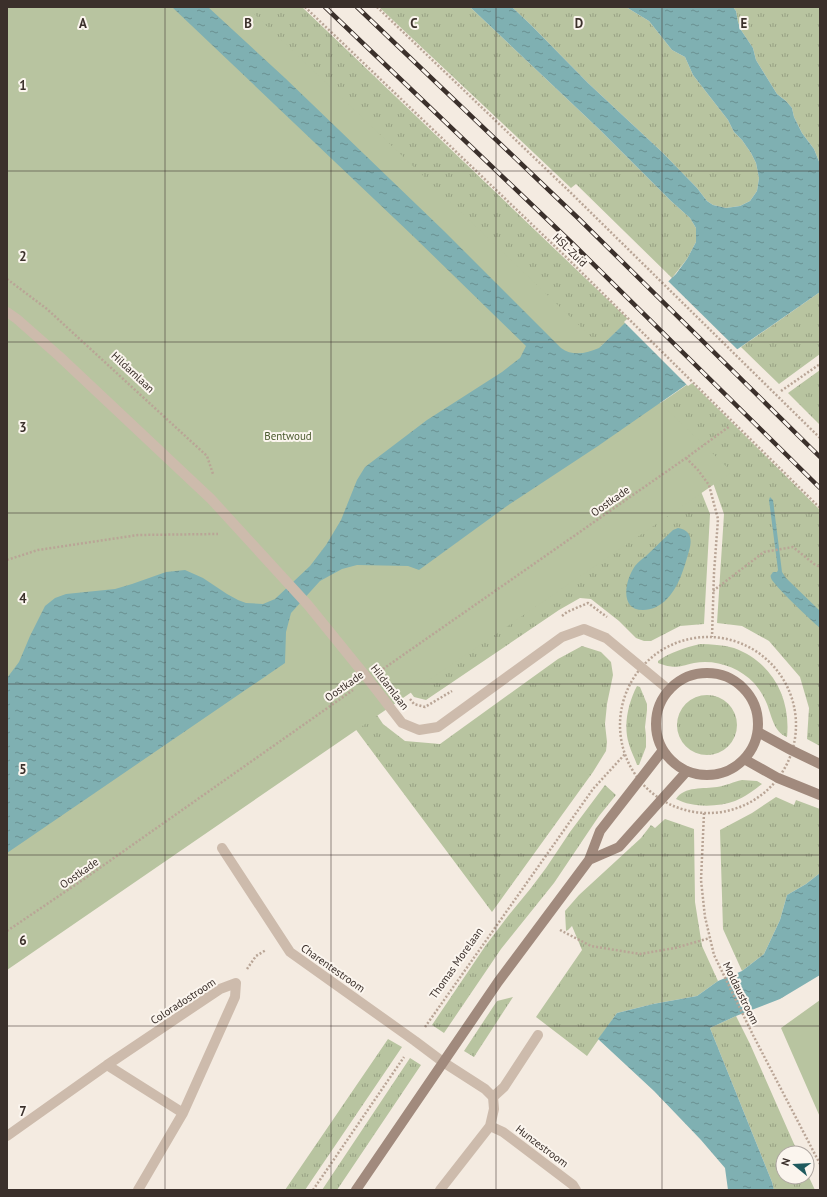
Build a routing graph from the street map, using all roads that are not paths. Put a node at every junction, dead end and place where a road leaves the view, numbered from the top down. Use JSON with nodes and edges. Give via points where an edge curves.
{"nodes":[{"id":1,"x":7,"y":312,"type":"edge"},
{"id":2,"x":669,"y":690,"type":"junction"},
{"id":3,"x":758,"y":732,"type":"junction"},
{"id":4,"x":663,"y":750,"type":"junction"},
{"id":5,"x":744,"y":759,"type":"junction"},
{"id":6,"x":820,"y":764,"type":"edge"},
{"id":7,"x":687,"y":771,"type":"junction"},
{"id":8,"x":820,"y":795,"type":"edge"},
{"id":9,"x":222,"y":848,"type":"dead end"},
{"id":10,"x":589,"y":860,"type":"junction"},
{"id":11,"x":538,"y":1035,"type":"dead end"},
{"id":12,"x":443,"y":1062,"type":"junction"},
{"id":13,"x":107,"y":1065,"type":"junction"},
{"id":14,"x":493,"y":1097,"type":"junction"},
{"id":15,"x":183,"y":1113,"type":"junction"},
{"id":16,"x":490,"y":1126,"type":"junction"},
{"id":17,"x":7,"y":1136,"type":"edge"},
{"id":18,"x":138,"y":1190,"type":"edge"},
{"id":19,"x":356,"y":1190,"type":"edge"},
{"id":20,"x":440,"y":1190,"type":"edge"},
{"id":21,"x":576,"y":1190,"type":"edge"}],
"edges":[{"from":1,"to":2,"type":"street","name":"Hildamlaan","via":[[60,356],[211,499],[308,605],[402,723],[419,730],[438,727],[562,637],[584,629],[606,638]]},
{"from":2,"to":3,"type":"street","via":[[695,674],[705,673],[734,680],[754,702]]},
{"from":2,"to":4,"type":"street","via":[[663,698],[657,719],[656,730]]},
{"from":3,"to":5,"type":"street"},
{"from":3,"to":6,"type":"street"},
{"from":4,"to":7,"type":"street","via":[[678,766]]},
{"from":4,"to":10,"type":"street","via":[[600,831]]},
{"from":5,"to":7,"type":"street","via":[[731,769],[717,774],[702,775]]},
{"from":5,"to":8,"type":"street","via":[[794,785]]},
{"from":7,"to":10,"type":"street","via":[[619,847]]},
{"from":9,"to":12,"type":"street","name":"Charentestroom","via":[[290,952]]},
{"from":10,"to":12,"type":"street","via":[[498,982]]},
{"from":11,"to":14,"type":"street","via":[[504,1087]]},
{"from":12,"to":14,"type":"street"},
{"from":12,"to":19,"type":"street"},
{"from":13,"to":15,"type":"street"},
{"from":13,"to":15,"type":"street","name":"Coloradostroom","via":[[220,989],[236,983],[235,997]]},
{"from":13,"to":17,"type":"street","name":"Coloradostroom"},
{"from":14,"to":16,"type":"street","via":[[494,1109]]},
{"from":15,"to":18,"type":"street"},
{"from":16,"to":20,"type":"street"},
{"from":16,"to":21,"type":"street","name":"Hunzestroom","via":[[510,1137],[573,1185]]}]}
